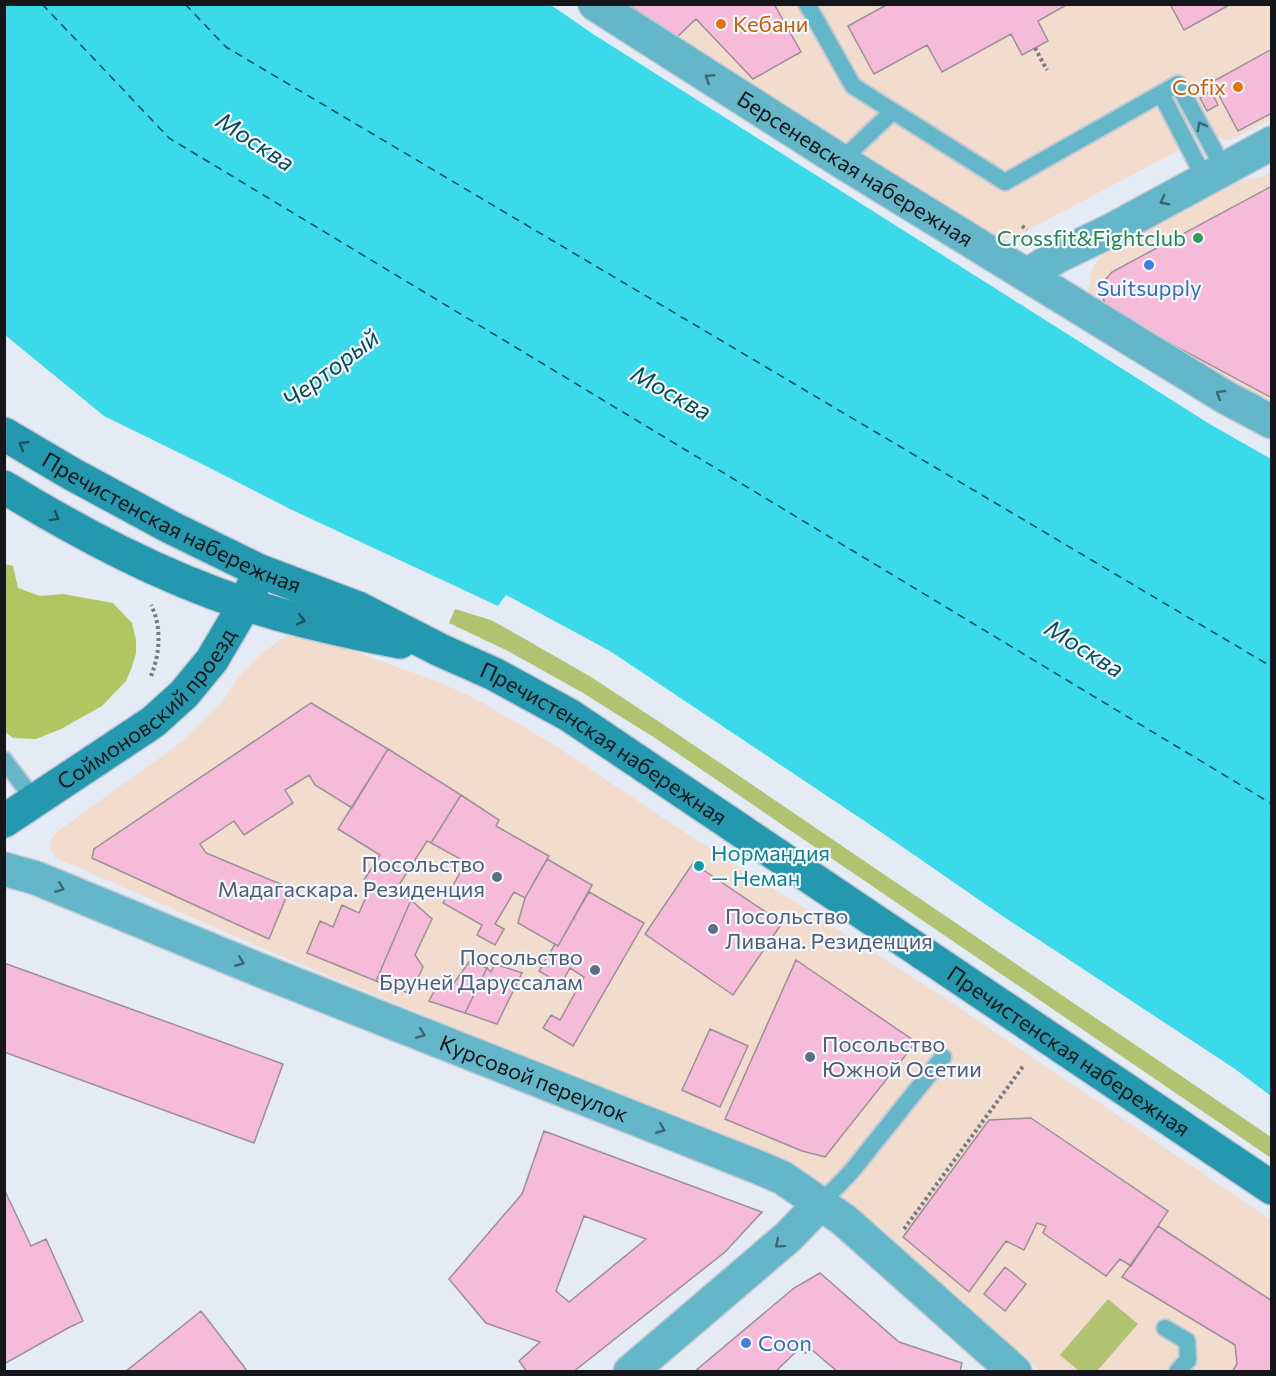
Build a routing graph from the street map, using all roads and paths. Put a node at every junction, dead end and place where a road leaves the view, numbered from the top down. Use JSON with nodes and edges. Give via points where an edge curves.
{"nodes":[{"id":1,"x":595,"y":4,"type":"edge"},
{"id":2,"x":807,"y":4,"type":"edge"},
{"id":3,"x":1035,"y":48,"type":"dead end"},
{"id":4,"x":1047,"y":70,"type":"dead end"},
{"id":5,"x":1161,"y":94,"type":"junction"},
{"id":6,"x":892,"y":111,"type":"junction"},
{"id":7,"x":1272,"y":143,"type":"edge"},
{"id":8,"x":841,"y":161,"type":"junction"},
{"id":9,"x":1214,"y":174,"type":"junction"},
{"id":10,"x":1022,"y":226,"type":"dead end"},
{"id":11,"x":1027,"y":230,"type":"dead end"},
{"id":12,"x":1027,"y":275,"type":"junction"},
{"id":13,"x":1272,"y":422,"type":"edge"},
{"id":14,"x":4,"y":434,"type":"edge"},
{"id":15,"x":4,"y":487,"type":"edge"},
{"id":16,"x":260,"y":571,"type":"junction"},
{"id":17,"x":245,"y":604,"type":"junction"},
{"id":18,"x":151,"y":605,"type":"dead end"},
{"id":19,"x":440,"y":650,"type":"junction"},
{"id":20,"x":147,"y":683,"type":"dead end"},
{"id":21,"x":4,"y":760,"type":"edge"},
{"id":22,"x":35,"y":801,"type":"junction"},
{"id":23,"x":4,"y":821,"type":"edge"},
{"id":24,"x":4,"y":869,"type":"edge"},
{"id":25,"x":943,"y":1057,"type":"dead end"},
{"id":26,"x":1024,"y":1065,"type":"dead end"},
{"id":27,"x":1272,"y":1188,"type":"edge"},
{"id":28,"x":821,"y":1203,"type":"junction"},
{"id":29,"x":897,"y":1238,"type":"dead end"},
{"id":30,"x":1165,"y":1328,"type":"dead end"},
{"id":31,"x":1003,"y":1368,"type":"edge"},
{"id":32,"x":630,"y":1371,"type":"edge"},
{"id":33,"x":1177,"y":1371,"type":"edge"}],
"edges":[{"from":8,"to":1,"type":"street","name":"Берсеневская набережная","one_way":true},
{"from":2,"to":6,"type":"lane","via":[[853,86]]},
{"from":3,"to":4,"type":"path"},
{"from":5,"to":6,"type":"lane","via":[[1005,182]]},
{"from":5,"to":9,"type":"lane"},
{"from":9,"to":5,"type":"lane","one_way":true,"via":[[1178,84]]},
{"from":6,"to":8,"type":"lane"},
{"from":7,"to":9,"type":"street"},
{"from":8,"to":12,"type":"street","name":"Берсеневская набережная"},
{"from":9,"to":12,"type":"street","one_way":true},
{"from":10,"to":11,"type":"path"},
{"from":13,"to":12,"type":"street","name":"Берсеневская набережная","one_way":true},
{"from":16,"to":14,"type":"main road","name":"Пречистенская набережная","one_way":true,"via":[[91,485]]},
{"from":15,"to":17,"type":"main road","name":"Пречистенская набережная","one_way":true,"via":[[152,568]]},
{"from":16,"to":17,"type":"main road","name":"Соймоновский проезд"},
{"from":16,"to":19,"type":"main road","name":"Пречистенская набережная","via":[[358,608]]},
{"from":17,"to":19,"type":"main road","name":"Пречистенская набережная","one_way":true,"via":[[348,632]]},
{"from":17,"to":22,"type":"main road","name":"Соймоновский проезд","via":[[212,660],[184,694],[153,722]]},
{"from":18,"to":20,"type":"path","via":[[156,614],[159,647]]},
{"from":19,"to":27,"type":"main road","name":"Пречистенская набережная","via":[[569,715]]},
{"from":21,"to":22,"type":"lane"},
{"from":22,"to":23,"type":"main road","name":"Соймоновский проезд"},
{"from":24,"to":28,"type":"street","name":"Курсовой переулок","one_way":true,"via":[[36,878],[760,1168]]},
{"from":25,"to":28,"type":"lane","via":[[851,1172]]},
{"from":26,"to":29,"type":"path"},
{"from":28,"to":31,"type":"street","name":"Курсовой переулок"},
{"from":28,"to":32,"type":"street","one_way":true,"via":[[788,1237]]},
{"from":30,"to":33,"type":"lane","via":[[1187,1341],[1188,1360]]}]}
